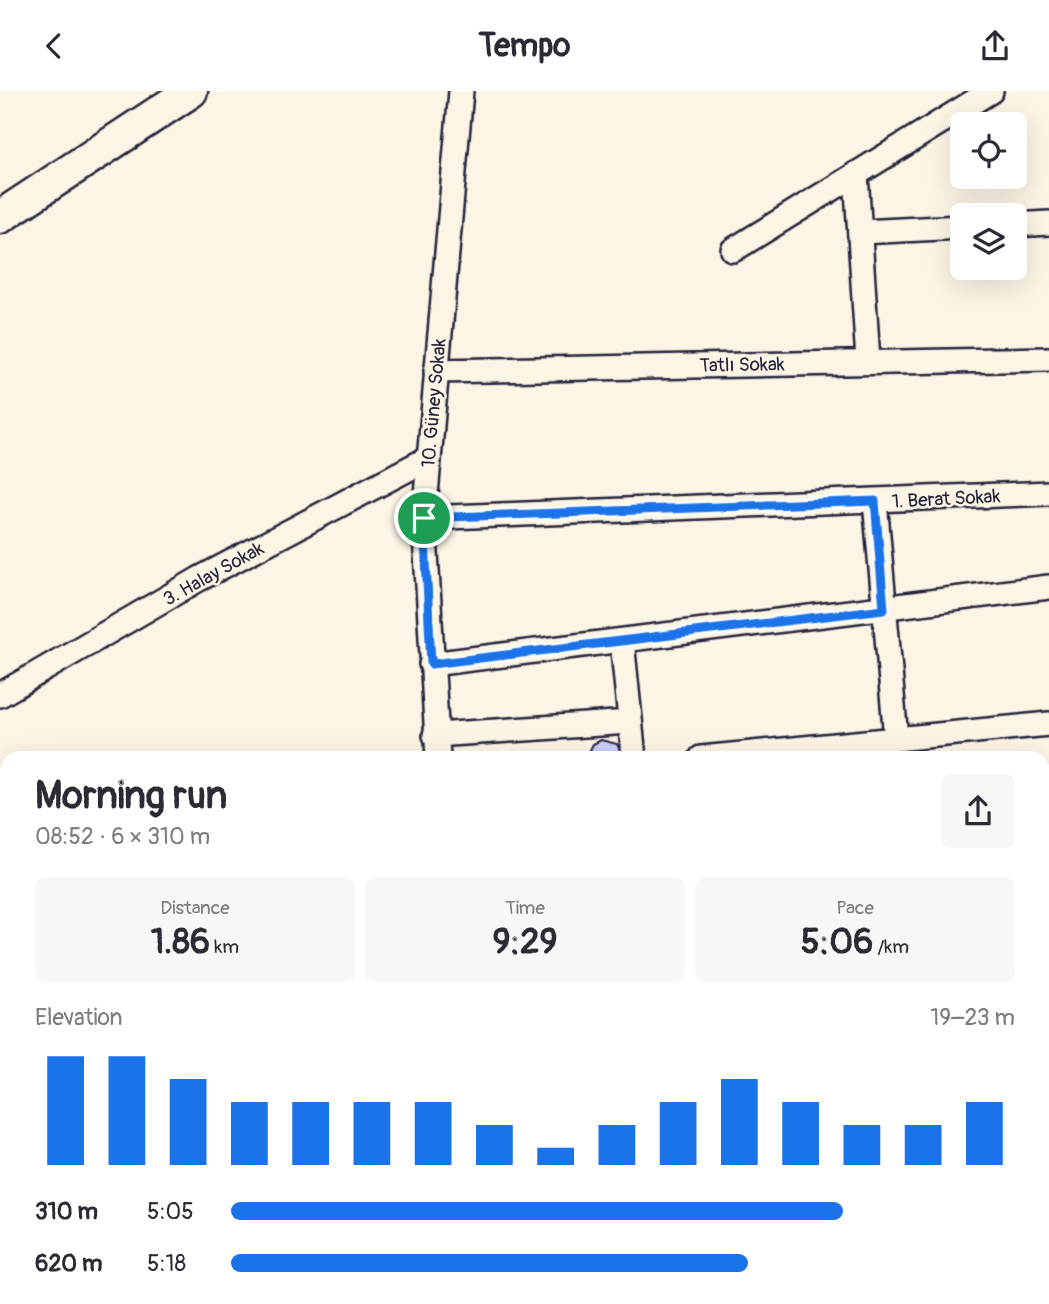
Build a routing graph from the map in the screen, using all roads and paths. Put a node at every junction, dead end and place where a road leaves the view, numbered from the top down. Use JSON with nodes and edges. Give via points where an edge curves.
{"nodes":[{"id":1,"x":191,"y":91,"type":"edge"},
{"id":2,"x":461,"y":91,"type":"edge"},
{"id":3,"x":991,"y":91,"type":"edge"},
{"id":4,"x":856,"y":174,"type":"junction"},
{"id":5,"x":0,"y":217,"type":"edge"},
{"id":6,"x":1049,"y":223,"type":"edge"},
{"id":7,"x":1027,"y":224,"type":"edge"},
{"id":8,"x":950,"y":228,"type":"edge"},
{"id":9,"x":860,"y":232,"type":"junction"},
{"id":10,"x":733,"y":250,"type":"dead end"},
{"id":11,"x":1049,"y":359,"type":"edge"},
{"id":12,"x":867,"y":361,"type":"junction"},
{"id":13,"x":436,"y":371,"type":"junction"},
{"id":14,"x":429,"y":458,"type":"junction"},
{"id":15,"x":1049,"y":493,"type":"edge"},
{"id":16,"x":875,"y":501,"type":"junction"},
{"id":17,"x":424,"y":518,"type":"junction"},
{"id":18,"x":1049,"y":587,"type":"edge"},
{"id":19,"x":884,"y":609,"type":"junction"},
{"id":20,"x":622,"y":641,"type":"junction"},
{"id":21,"x":431,"y":664,"type":"junction"},
{"id":22,"x":0,"y":695,"type":"edge"},
{"id":23,"x":630,"y":722,"type":"junction"},
{"id":24,"x":1049,"y":725,"type":"edge"},
{"id":25,"x":896,"y":739,"type":"junction"},
{"id":26,"x":437,"y":746,"type":"edge"},
{"id":27,"x":633,"y":751,"type":"edge"},
{"id":28,"x":773,"y":751,"type":"edge"}],
"edges":[{"from":1,"to":5,"type":"main road"},
{"from":2,"to":13,"type":"street","name":"10. Güney Sokak"},
{"from":3,"to":4,"type":"street"},
{"from":4,"to":9,"type":"street"},
{"from":4,"to":10,"type":"street"},
{"from":6,"to":7,"type":"street"},
{"from":8,"to":9,"type":"street"},
{"from":9,"to":12,"type":"street"},
{"from":11,"to":12,"type":"street","name":"Tatlı Sokak"},
{"from":12,"to":13,"type":"street","name":"Tatlı Sokak"},
{"from":13,"to":14,"type":"street","name":"10. Güney Sokak"},
{"from":14,"to":17,"type":"street","name":"10. Güney Sokak"},
{"from":14,"to":22,"type":"street","name":"3. Halay Sokak","via":[[199,579]]},
{"from":15,"to":16,"type":"street","name":"1. Berat Sokak"},
{"from":16,"to":17,"type":"street","name":"1. Berat Sokak"},
{"from":16,"to":19,"type":"street"},
{"from":17,"to":21,"type":"street","name":"10. Güney Sokak"},
{"from":18,"to":19,"type":"street"},
{"from":19,"to":20,"type":"street"},
{"from":19,"to":25,"type":"street"},
{"from":20,"to":21,"type":"street"},
{"from":20,"to":23,"type":"street"},
{"from":21,"to":26,"type":"street","name":"10. Güney Sokak"},
{"from":23,"to":26,"type":"street"},
{"from":23,"to":27,"type":"street"},
{"from":24,"to":25,"type":"street"},
{"from":25,"to":28,"type":"street"}]}
